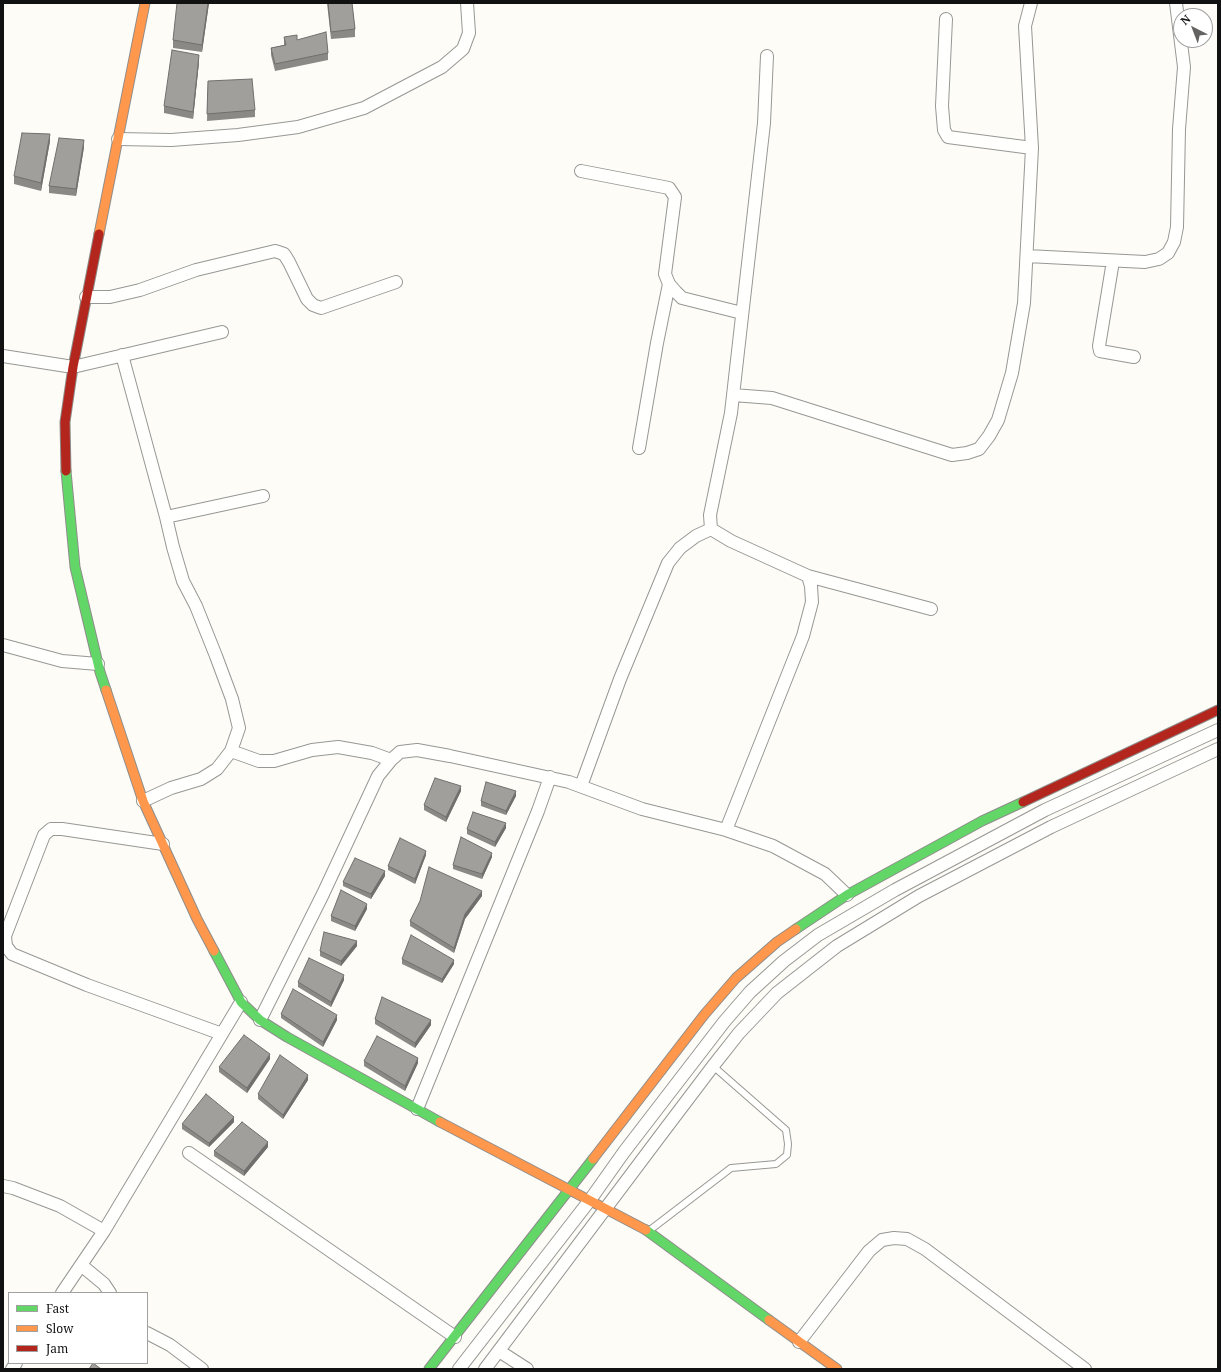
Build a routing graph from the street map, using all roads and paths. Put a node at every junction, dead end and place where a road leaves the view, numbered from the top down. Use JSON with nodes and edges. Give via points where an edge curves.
{"nodes":[{"id":1,"x":145,"y":3,"type":"edge"},
{"id":2,"x":467,"y":3,"type":"edge"},
{"id":3,"x":1031,"y":3,"type":"edge"},
{"id":4,"x":1176,"y":3,"type":"edge"},
{"id":5,"x":946,"y":19,"type":"dead end"},
{"id":6,"x":767,"y":56,"type":"dead end"},
{"id":7,"x":118,"y":139,"type":"junction"},
{"id":8,"x":1032,"y":148,"type":"junction"},
{"id":9,"x":581,"y":171,"type":"dead end"},
{"id":10,"x":1027,"y":256,"type":"junction"},
{"id":11,"x":1113,"y":261,"type":"junction"},
{"id":12,"x":396,"y":282,"type":"dead end"},
{"id":13,"x":669,"y":284,"type":"junction"},
{"id":14,"x":86,"y":297,"type":"junction"},
{"id":15,"x":742,"y":313,"type":"junction"},
{"id":16,"x":222,"y":332,"type":"dead end"},
{"id":17,"x":122,"y":355,"type":"junction"},
{"id":18,"x":3,"y":356,"type":"edge"},
{"id":19,"x":1134,"y":357,"type":"dead end"},
{"id":20,"x":73,"y":367,"type":"junction"},
{"id":21,"x":733,"y":394,"type":"junction"},
{"id":22,"x":639,"y":448,"type":"dead end"},
{"id":23,"x":263,"y":496,"type":"dead end"},
{"id":24,"x":166,"y":517,"type":"junction"},
{"id":25,"x":711,"y":528,"type":"junction"},
{"id":26,"x":808,"y":576,"type":"junction"},
{"id":27,"x":930,"y":609,"type":"dead end"},
{"id":28,"x":3,"y":645,"type":"edge"},
{"id":29,"x":98,"y":664,"type":"junction"},
{"id":30,"x":1218,"y":710,"type":"edge"},
{"id":31,"x":1218,"y":730,"type":"edge"},
{"id":32,"x":1218,"y":750,"type":"edge"},
{"id":33,"x":231,"y":751,"type":"junction"},
{"id":34,"x":391,"y":760,"type":"junction"},
{"id":35,"x":550,"y":778,"type":"junction"},
{"id":36,"x":581,"y":786,"type":"junction"},
{"id":37,"x":143,"y":801,"type":"junction"},
{"id":38,"x":726,"y":830,"type":"junction"},
{"id":39,"x":163,"y":844,"type":"junction"},
{"id":40,"x":847,"y":895,"type":"junction"},
{"id":41,"x":241,"y":1002,"type":"junction"},
{"id":42,"x":260,"y":1020,"type":"junction"},
{"id":43,"x":222,"y":1034,"type":"junction"},
{"id":44,"x":713,"y":1066,"type":"junction"},
{"id":45,"x":417,"y":1109,"type":"junction"},
{"id":46,"x":189,"y":1153,"type":"dead end"},
{"id":47,"x":3,"y":1186,"type":"edge"},
{"id":48,"x":569,"y":1190,"type":"junction"},
{"id":49,"x":590,"y":1200,"type":"junction"},
{"id":50,"x":606,"y":1209,"type":"junction"},
{"id":51,"x":104,"y":1231,"type":"junction"},
{"id":52,"x":648,"y":1231,"type":"junction"},
{"id":53,"x":81,"y":1265,"type":"junction"},
{"id":54,"x":63,"y":1292,"type":"edge"},
{"id":55,"x":109,"y":1292,"type":"edge"},
{"id":56,"x":148,"y":1334,"type":"edge"},
{"id":57,"x":455,"y":1337,"type":"junction"},
{"id":58,"x":799,"y":1342,"type":"junction"},
{"id":59,"x":499,"y":1351,"type":"junction"},
{"id":60,"x":202,"y":1369,"type":"edge"},
{"id":61,"x":429,"y":1369,"type":"edge"},
{"id":62,"x":459,"y":1369,"type":"edge"},
{"id":63,"x":485,"y":1369,"type":"edge"},
{"id":64,"x":527,"y":1369,"type":"edge"},
{"id":65,"x":837,"y":1369,"type":"edge"},
{"id":66,"x":1085,"y":1369,"type":"edge"}],
"edges":[{"from":1,"to":7,"type":"street"},
{"from":2,"to":7,"type":"street","via":[[469,33],[463,49],[442,67],[364,108],[298,128],[171,140]]},
{"from":3,"to":8,"type":"street","via":[[1025,26]]},
{"from":4,"to":11,"type":"street","via":[[1184,67],[1179,129],[1177,227],[1174,242],[1168,253],[1159,259],[1145,262]]},
{"from":5,"to":8,"type":"street","via":[[942,106],[944,130],[948,136]]},
{"from":6,"to":15,"type":"street","via":[[764,123]]},
{"from":7,"to":14,"type":"street"},
{"from":8,"to":10,"type":"street"},
{"from":9,"to":13,"type":"street","via":[[669,188],[673,192],[674,212],[665,274]]},
{"from":10,"to":11,"type":"street"},
{"from":10,"to":21,"type":"street","via":[[1024,303],[1012,373],[998,420],[990,436],[979,449],[952,455],[772,398]]},
{"from":11,"to":19,"type":"street","via":[[1100,351]]},
{"from":12,"to":14,"type":"street","via":[[321,308],[307,299],[284,254],[275,251],[196,270],[140,290],[110,297]]},
{"from":13,"to":15,"type":"street","via":[[682,298]]},
{"from":13,"to":22,"type":"street"},
{"from":14,"to":20,"type":"street"},
{"from":15,"to":21,"type":"street"},
{"from":16,"to":17,"type":"street"},
{"from":17,"to":20,"type":"street"},
{"from":17,"to":24,"type":"street"},
{"from":18,"to":20,"type":"street"},
{"from":20,"to":29,"type":"street","via":[[65,422],[66,480],[75,567]]},
{"from":21,"to":25,"type":"street","via":[[710,515]]},
{"from":23,"to":24,"type":"street"},
{"from":24,"to":33,"type":"street","via":[[183,582],[196,606],[232,698],[239,728]]},
{"from":25,"to":26,"type":"street","via":[[732,541]]},
{"from":25,"to":36,"type":"street","via":[[680,548],[668,563],[620,678]]},
{"from":26,"to":27,"type":"street"},
{"from":26,"to":38,"type":"street","via":[[812,602],[803,636]]},
{"from":28,"to":29,"type":"street","via":[[62,661]]},
{"from":29,"to":37,"type":"street"},
{"from":30,"to":40,"type":"street","via":[[982,821]]},
{"from":31,"to":49,"type":"street","via":[[1045,810],[895,890],[818,935],[750,992],[724,1022]]},
{"from":32,"to":44,"type":"street","via":[[1051,827],[919,896],[837,946],[777,993],[739,1033]]},
{"from":33,"to":34,"type":"street","via":[[259,761],[274,761],[312,750],[338,747],[372,753]]},
{"from":33,"to":37,"type":"street","via":[[217,770],[201,779],[171,788]]},
{"from":34,"to":35,"type":"street","via":[[400,752],[417,750]]},
{"from":34,"to":42,"type":"street","via":[[378,776]]},
{"from":35,"to":36,"type":"street"},
{"from":35,"to":45,"type":"street"},
{"from":36,"to":38,"type":"street","via":[[642,809]]},
{"from":37,"to":39,"type":"street"},
{"from":38,"to":40,"type":"street","via":[[773,846],[825,874]]},
{"from":39,"to":41,"type":"street","via":[[197,919]]},
{"from":39,"to":43,"type":"street","via":[[51,829],[41,842],[5,936],[6,946],[12,954],[87,985]]},
{"from":40,"to":48,"type":"street","via":[[777,942],[736,978],[704,1015]]},
{"from":41,"to":42,"type":"street"},
{"from":41,"to":43,"type":"street"},
{"from":42,"to":45,"type":"street"},
{"from":43,"to":51,"type":"street"},
{"from":44,"to":50,"type":"street"},
{"from":44,"to":52,"type":"lane","via":[[786,1130],[787,1155],[776,1164],[731,1168]]},
{"from":45,"to":48,"type":"street"},
{"from":46,"to":57,"type":"street"},
{"from":47,"to":51,"type":"street","via":[[60,1206]]},
{"from":48,"to":49,"type":"street"},
{"from":48,"to":57,"type":"street"},
{"from":49,"to":50,"type":"street"},
{"from":49,"to":62,"type":"street"},
{"from":50,"to":52,"type":"street"},
{"from":50,"to":59,"type":"street"},
{"from":51,"to":53,"type":"street"},
{"from":52,"to":58,"type":"street"},
{"from":53,"to":54,"type":"street"},
{"from":53,"to":55,"type":"street","via":[[104,1284]]},
{"from":56,"to":60,"type":"street"},
{"from":57,"to":61,"type":"street"},
{"from":58,"to":65,"type":"street"},
{"from":58,"to":66,"type":"street","via":[[869,1251],[882,1240],[907,1239],[925,1249]]},
{"from":59,"to":63,"type":"street"},
{"from":59,"to":64,"type":"street"}]}
